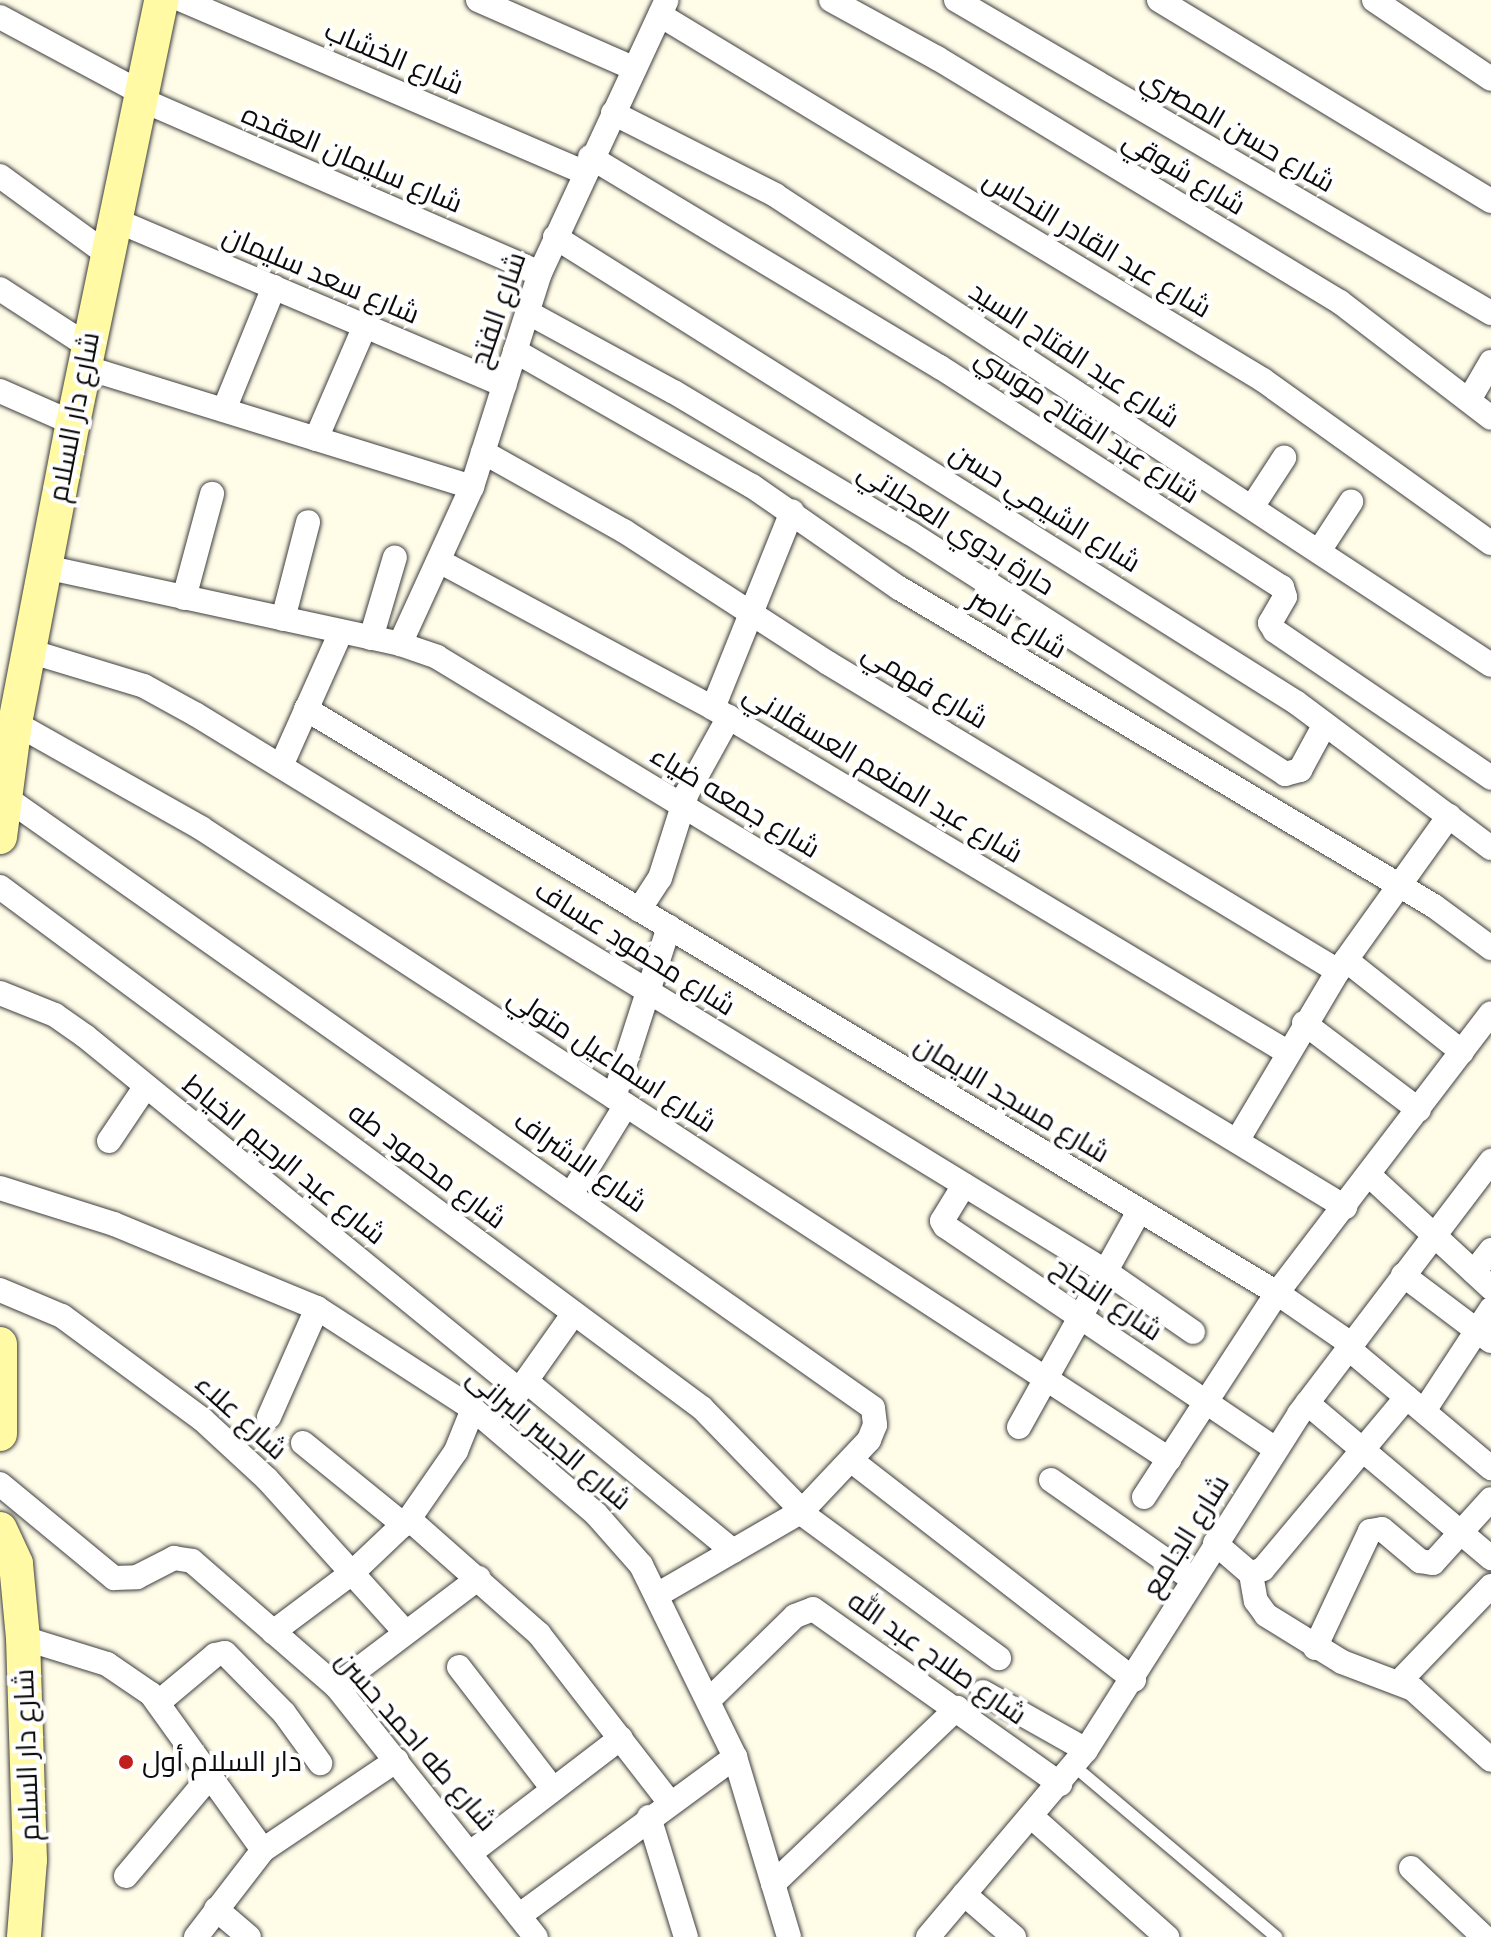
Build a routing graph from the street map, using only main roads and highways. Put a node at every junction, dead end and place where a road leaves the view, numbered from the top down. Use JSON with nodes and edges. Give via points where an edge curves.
{"nodes":[{"id":1,"x":161,"y":0,"type":"edge"},
{"id":2,"x":8,"y":714,"type":"edge"},
{"id":3,"x":0,"y":837,"type":"edge"},
{"id":4,"x":0,"y":1344,"type":"edge"},
{"id":5,"x":0,"y":1356,"type":"edge"},
{"id":6,"x":0,"y":1434,"type":"edge"},
{"id":7,"x":0,"y":1529,"type":"edge"},
{"id":8,"x":0,"y":1596,"type":"edge"},
{"id":9,"x":2,"y":1937,"type":"edge"},
{"id":10,"x":24,"y":1937,"type":"edge"}],
"edges":[{"from":1,"to":2,"type":"main road","name":"شارع دار السلام","via":[[29,651]]},
{"from":2,"to":3,"type":"main road","name":"شارع دار السلام"},
{"from":4,"to":5,"type":"main road"},
{"from":5,"to":6,"type":"main road"},
{"from":7,"to":10,"type":"main road","name":"شارع دار السلام","via":[[16,1564],[23,1638],[30,1860]]},
{"from":8,"to":9,"type":"main road","name":"شارع دار السلام","via":[[10,1874]]}]}
